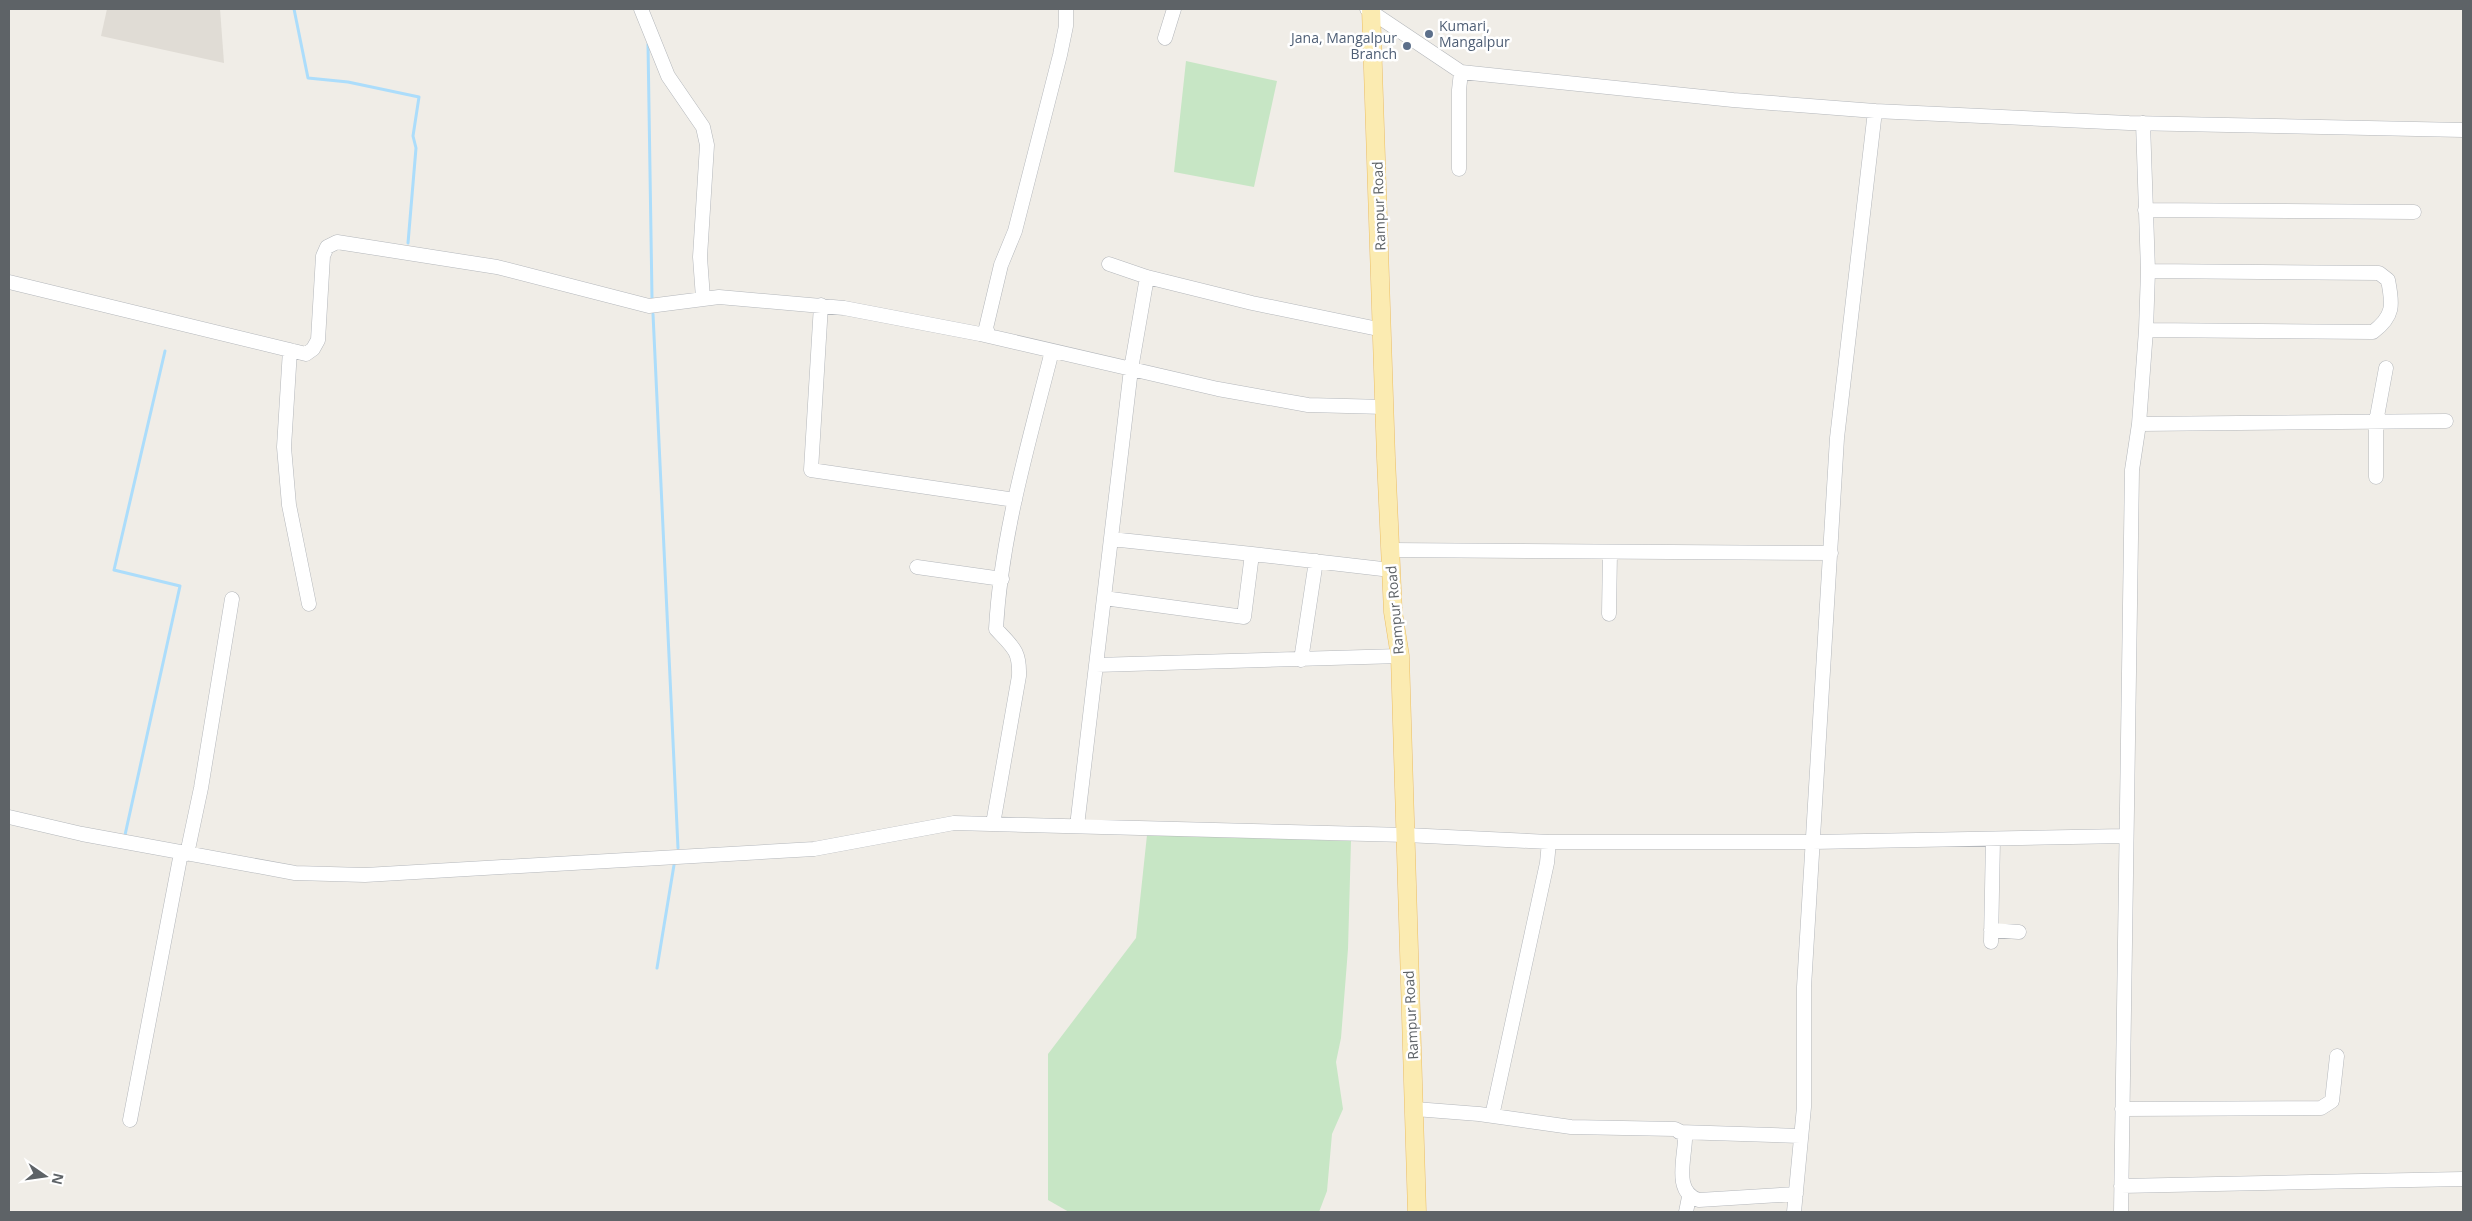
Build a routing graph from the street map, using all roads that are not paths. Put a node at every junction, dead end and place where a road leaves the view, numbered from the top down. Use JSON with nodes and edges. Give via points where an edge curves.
{"nodes":[{"id":1,"x":641,"y":9,"type":"edge"},
{"id":2,"x":1066,"y":9,"type":"edge"},
{"id":3,"x":1174,"y":9,"type":"edge"},
{"id":4,"x":1370,"y":10,"type":"edge"},
{"id":5,"x":1165,"y":38,"type":"dead end"},
{"id":6,"x":1461,"y":72,"type":"junction"},
{"id":7,"x":1875,"y":112,"type":"junction"},
{"id":8,"x":2143,"y":123,"type":"junction"},
{"id":9,"x":2463,"y":130,"type":"edge"},
{"id":10,"x":1459,"y":169,"type":"dead end"},
{"id":11,"x":2145,"y":210,"type":"junction"},
{"id":12,"x":2414,"y":212,"type":"dead end"},
{"id":13,"x":1109,"y":264,"type":"dead end"},
{"id":14,"x":2148,"y":271,"type":"junction"},
{"id":15,"x":1147,"y":277,"type":"junction"},
{"id":16,"x":9,"y":282,"type":"edge"},
{"id":17,"x":703,"y":298,"type":"junction"},
{"id":18,"x":821,"y":305,"type":"junction"},
{"id":19,"x":1383,"y":330,"type":"junction"},
{"id":20,"x":2146,"y":330,"type":"junction"},
{"id":21,"x":989,"y":336,"type":"junction"},
{"id":22,"x":290,"y":350,"type":"junction"},
{"id":23,"x":1052,"y":351,"type":"junction"},
{"id":24,"x":2386,"y":368,"type":"dead end"},
{"id":25,"x":1131,"y":369,"type":"junction"},
{"id":26,"x":1384,"y":407,"type":"junction"},
{"id":27,"x":2446,"y":421,"type":"dead end"},
{"id":28,"x":2376,"y":422,"type":"junction"},
{"id":29,"x":2139,"y":424,"type":"junction"},
{"id":30,"x":2376,"y":477,"type":"dead end"},
{"id":31,"x":1015,"y":500,"type":"junction"},
{"id":32,"x":1111,"y":540,"type":"junction"},
{"id":33,"x":1390,"y":550,"type":"junction"},
{"id":34,"x":1610,"y":552,"type":"junction"},
{"id":35,"x":1831,"y":553,"type":"junction"},
{"id":36,"x":1252,"y":554,"type":"junction"},
{"id":37,"x":1316,"y":561,"type":"junction"},
{"id":38,"x":917,"y":566,"type":"dead end"},
{"id":39,"x":1391,"y":570,"type":"junction"},
{"id":40,"x":1002,"y":580,"type":"junction"},
{"id":41,"x":1104,"y":598,"type":"junction"},
{"id":42,"x":232,"y":599,"type":"dead end"},
{"id":43,"x":309,"y":604,"type":"dead end"},
{"id":44,"x":1609,"y":614,"type":"dead end"},
{"id":45,"x":1400,"y":656,"type":"junction"},
{"id":46,"x":1301,"y":660,"type":"junction"},
{"id":47,"x":1096,"y":665,"type":"junction"},
{"id":48,"x":9,"y":817,"type":"edge"},
{"id":49,"x":993,"y":824,"type":"junction"},
{"id":50,"x":1077,"y":826,"type":"junction"},
{"id":51,"x":1406,"y":835,"type":"junction"},
{"id":52,"x":2125,"y":836,"type":"junction"},
{"id":53,"x":1993,"y":839,"type":"junction"},
{"id":54,"x":1549,"y":842,"type":"junction"},
{"id":55,"x":1813,"y":842,"type":"junction"},
{"id":56,"x":184,"y":854,"type":"junction"},
{"id":57,"x":2019,"y":932,"type":"dead end"},
{"id":58,"x":2336,"y":1056,"type":"dead end"},
{"id":59,"x":1415,"y":1109,"type":"junction"},
{"id":60,"x":2122,"y":1109,"type":"junction"},
{"id":61,"x":1492,"y":1116,"type":"junction"},
{"id":62,"x":130,"y":1120,"type":"dead end"},
{"id":63,"x":1679,"y":1132,"type":"junction"},
{"id":64,"x":1800,"y":1136,"type":"junction"},
{"id":65,"x":2463,"y":1178,"type":"edge"},
{"id":66,"x":2121,"y":1186,"type":"junction"},
{"id":67,"x":1796,"y":1194,"type":"junction"},
{"id":68,"x":1689,"y":1197,"type":"junction"},
{"id":69,"x":1417,"y":1212,"type":"edge"},
{"id":70,"x":1686,"y":1212,"type":"edge"},
{"id":71,"x":1794,"y":1212,"type":"edge"},
{"id":72,"x":2121,"y":1212,"type":"edge"}],
"edges":[{"from":1,"to":17,"type":"street","via":[[668,76],[703,127],[707,145],[700,257]]},
{"from":2,"to":21,"type":"street","via":[[1060,55],[1015,231],[1001,264],[986,328]]},
{"from":3,"to":5,"type":"street"},
{"from":4,"to":6,"type":"street"},
{"from":4,"to":19,"type":"main road","name":"Rampur Road"},
{"from":6,"to":7,"type":"street"},
{"from":6,"to":10,"type":"street"},
{"from":7,"to":8,"type":"street"},
{"from":7,"to":35,"type":"street","via":[[1840,411]]},
{"from":8,"to":9,"type":"street"},
{"from":8,"to":11,"type":"street"},
{"from":11,"to":12,"type":"street"},
{"from":11,"to":14,"type":"street"},
{"from":13,"to":15,"type":"street"},
{"from":14,"to":20,"type":"street"},
{"from":14,"to":20,"type":"street","via":[[2379,273],[2388,280],[2392,306],[2386,323],[2373,332]]},
{"from":15,"to":19,"type":"street"},
{"from":15,"to":25,"type":"street"},
{"from":16,"to":22,"type":"street"},
{"from":17,"to":18,"type":"street","via":[[719,296]]},
{"from":17,"to":22,"type":"street","via":[[649,306],[497,267],[337,242],[327,247],[323,256],[318,340],[306,354]]},
{"from":18,"to":21,"type":"street"},
{"from":18,"to":31,"type":"street","via":[[811,470]]},
{"from":19,"to":26,"type":"main road","name":"Rampur Road"},
{"from":20,"to":29,"type":"street"},
{"from":21,"to":23,"type":"street"},
{"from":22,"to":43,"type":"street","via":[[284,447],[289,505]]},
{"from":23,"to":25,"type":"street"},
{"from":23,"to":31,"type":"street"},
{"from":24,"to":28,"type":"street"},
{"from":25,"to":26,"type":"street","via":[[1308,405]]},
{"from":25,"to":32,"type":"street"},
{"from":26,"to":33,"type":"main road","name":"Rampur Road"},
{"from":27,"to":28,"type":"street"},
{"from":28,"to":29,"type":"street"},
{"from":28,"to":30,"type":"street"},
{"from":29,"to":52,"type":"street","via":[[2132,470]]},
{"from":31,"to":40,"type":"street"},
{"from":32,"to":36,"type":"street"},
{"from":32,"to":41,"type":"street"},
{"from":33,"to":34,"type":"street"},
{"from":33,"to":39,"type":"main road","name":"Rampur Road"},
{"from":34,"to":35,"type":"street"},
{"from":34,"to":44,"type":"street"},
{"from":35,"to":55,"type":"street"},
{"from":36,"to":37,"type":"street"},
{"from":36,"to":41,"type":"street","via":[[1244,617]]},
{"from":37,"to":39,"type":"street"},
{"from":37,"to":46,"type":"street"},
{"from":38,"to":40,"type":"street"},
{"from":39,"to":45,"type":"main road","name":"Rampur Road","via":[[1392,612]]},
{"from":40,"to":49,"type":"street","via":[[996,629],[1017,652],[1020,660]]},
{"from":41,"to":47,"type":"street"},
{"from":42,"to":56,"type":"street","via":[[201,788]]},
{"from":45,"to":46,"type":"street"},
{"from":45,"to":51,"type":"main road","name":"Rampur Road"},
{"from":46,"to":47,"type":"street"},
{"from":47,"to":50,"type":"street"},
{"from":48,"to":56,"type":"street"},
{"from":49,"to":50,"type":"street"},
{"from":49,"to":56,"type":"street","via":[[954,823],[814,849],[365,875],[295,873]]},
{"from":50,"to":51,"type":"street"},
{"from":51,"to":54,"type":"street"},
{"from":51,"to":59,"type":"main road","name":"Rampur Road"},
{"from":52,"to":53,"type":"street"},
{"from":52,"to":60,"type":"street"},
{"from":53,"to":55,"type":"street"},
{"from":53,"to":57,"type":"street","via":[[1991,936]]},
{"from":54,"to":55,"type":"street"},
{"from":54,"to":61,"type":"street"},
{"from":55,"to":64,"type":"street","via":[[1804,987],[1804,1107]]},
{"from":56,"to":62,"type":"street"},
{"from":58,"to":60,"type":"street","via":[[2332,1101],[2320,1108]]},
{"from":59,"to":61,"type":"street"},
{"from":59,"to":69,"type":"main road","name":"Rampur Road"},
{"from":60,"to":66,"type":"street"},
{"from":61,"to":63,"type":"street","via":[[1571,1127],[1675,1129]]},
{"from":63,"to":64,"type":"street"},
{"from":63,"to":68,"type":"street","via":[[1683,1133],[1685,1140],[1683,1187]]},
{"from":64,"to":67,"type":"street"},
{"from":65,"to":66,"type":"street"},
{"from":66,"to":72,"type":"street"},
{"from":67,"to":68,"type":"street","via":[[1699,1200]]},
{"from":67,"to":71,"type":"street"},
{"from":68,"to":70,"type":"street"}]}
